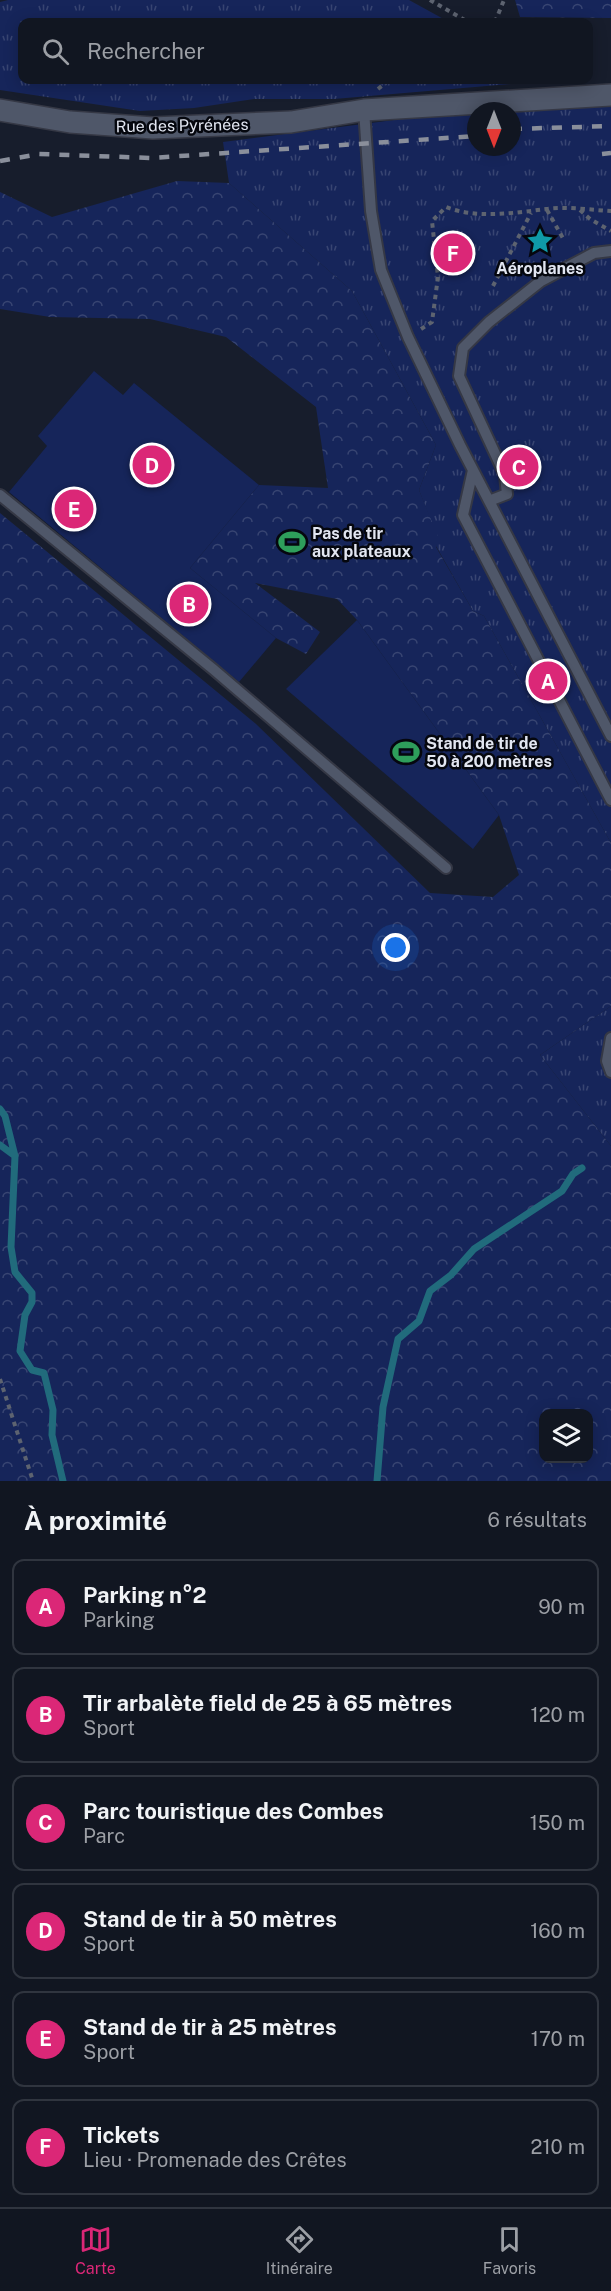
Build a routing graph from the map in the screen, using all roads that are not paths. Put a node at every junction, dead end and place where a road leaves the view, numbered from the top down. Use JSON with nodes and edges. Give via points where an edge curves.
{"nodes":[{"id":1,"x":611,"y":94,"type":"edge"},
{"id":2,"x":0,"y":110,"type":"edge"},
{"id":3,"x":364,"y":110,"type":"junction"},
{"id":4,"x":611,"y":251,"type":"edge"},
{"id":5,"x":473,"y":470,"type":"junction"},
{"id":6,"x":0,"y":495,"type":"edge"},
{"id":7,"x":489,"y":501,"type":"junction"},
{"id":8,"x":611,"y":736,"type":"edge"},
{"id":9,"x":611,"y":800,"type":"edge"},
{"id":10,"x":446,"y":868,"type":"dead end"},
{"id":11,"x":611,"y":1038,"type":"edge"},
{"id":12,"x":611,"y":1072,"type":"edge"}],
"edges":[{"from":1,"to":3,"type":"street","name":"Rue des Pyrénées"},
{"from":2,"to":3,"type":"street","name":"Rue des Pyrénées","via":[[70,122],[153,128],[291,122]]},
{"from":3,"to":5,"type":"lane","via":[[371,211],[381,270],[408,337]]},
{"from":4,"to":7,"type":"lane","via":[[594,253],[541,281],[489,322],[464,348],[459,376],[505,475],[507,494]]},
{"from":5,"to":7,"type":"lane"},
{"from":5,"to":9,"type":"lane","via":[[463,515]]},
{"from":6,"to":10,"type":"lane","via":[[213,669]]},
{"from":7,"to":8,"type":"lane"},
{"from":11,"to":12,"type":"lane","via":[[607,1061]]}]}
